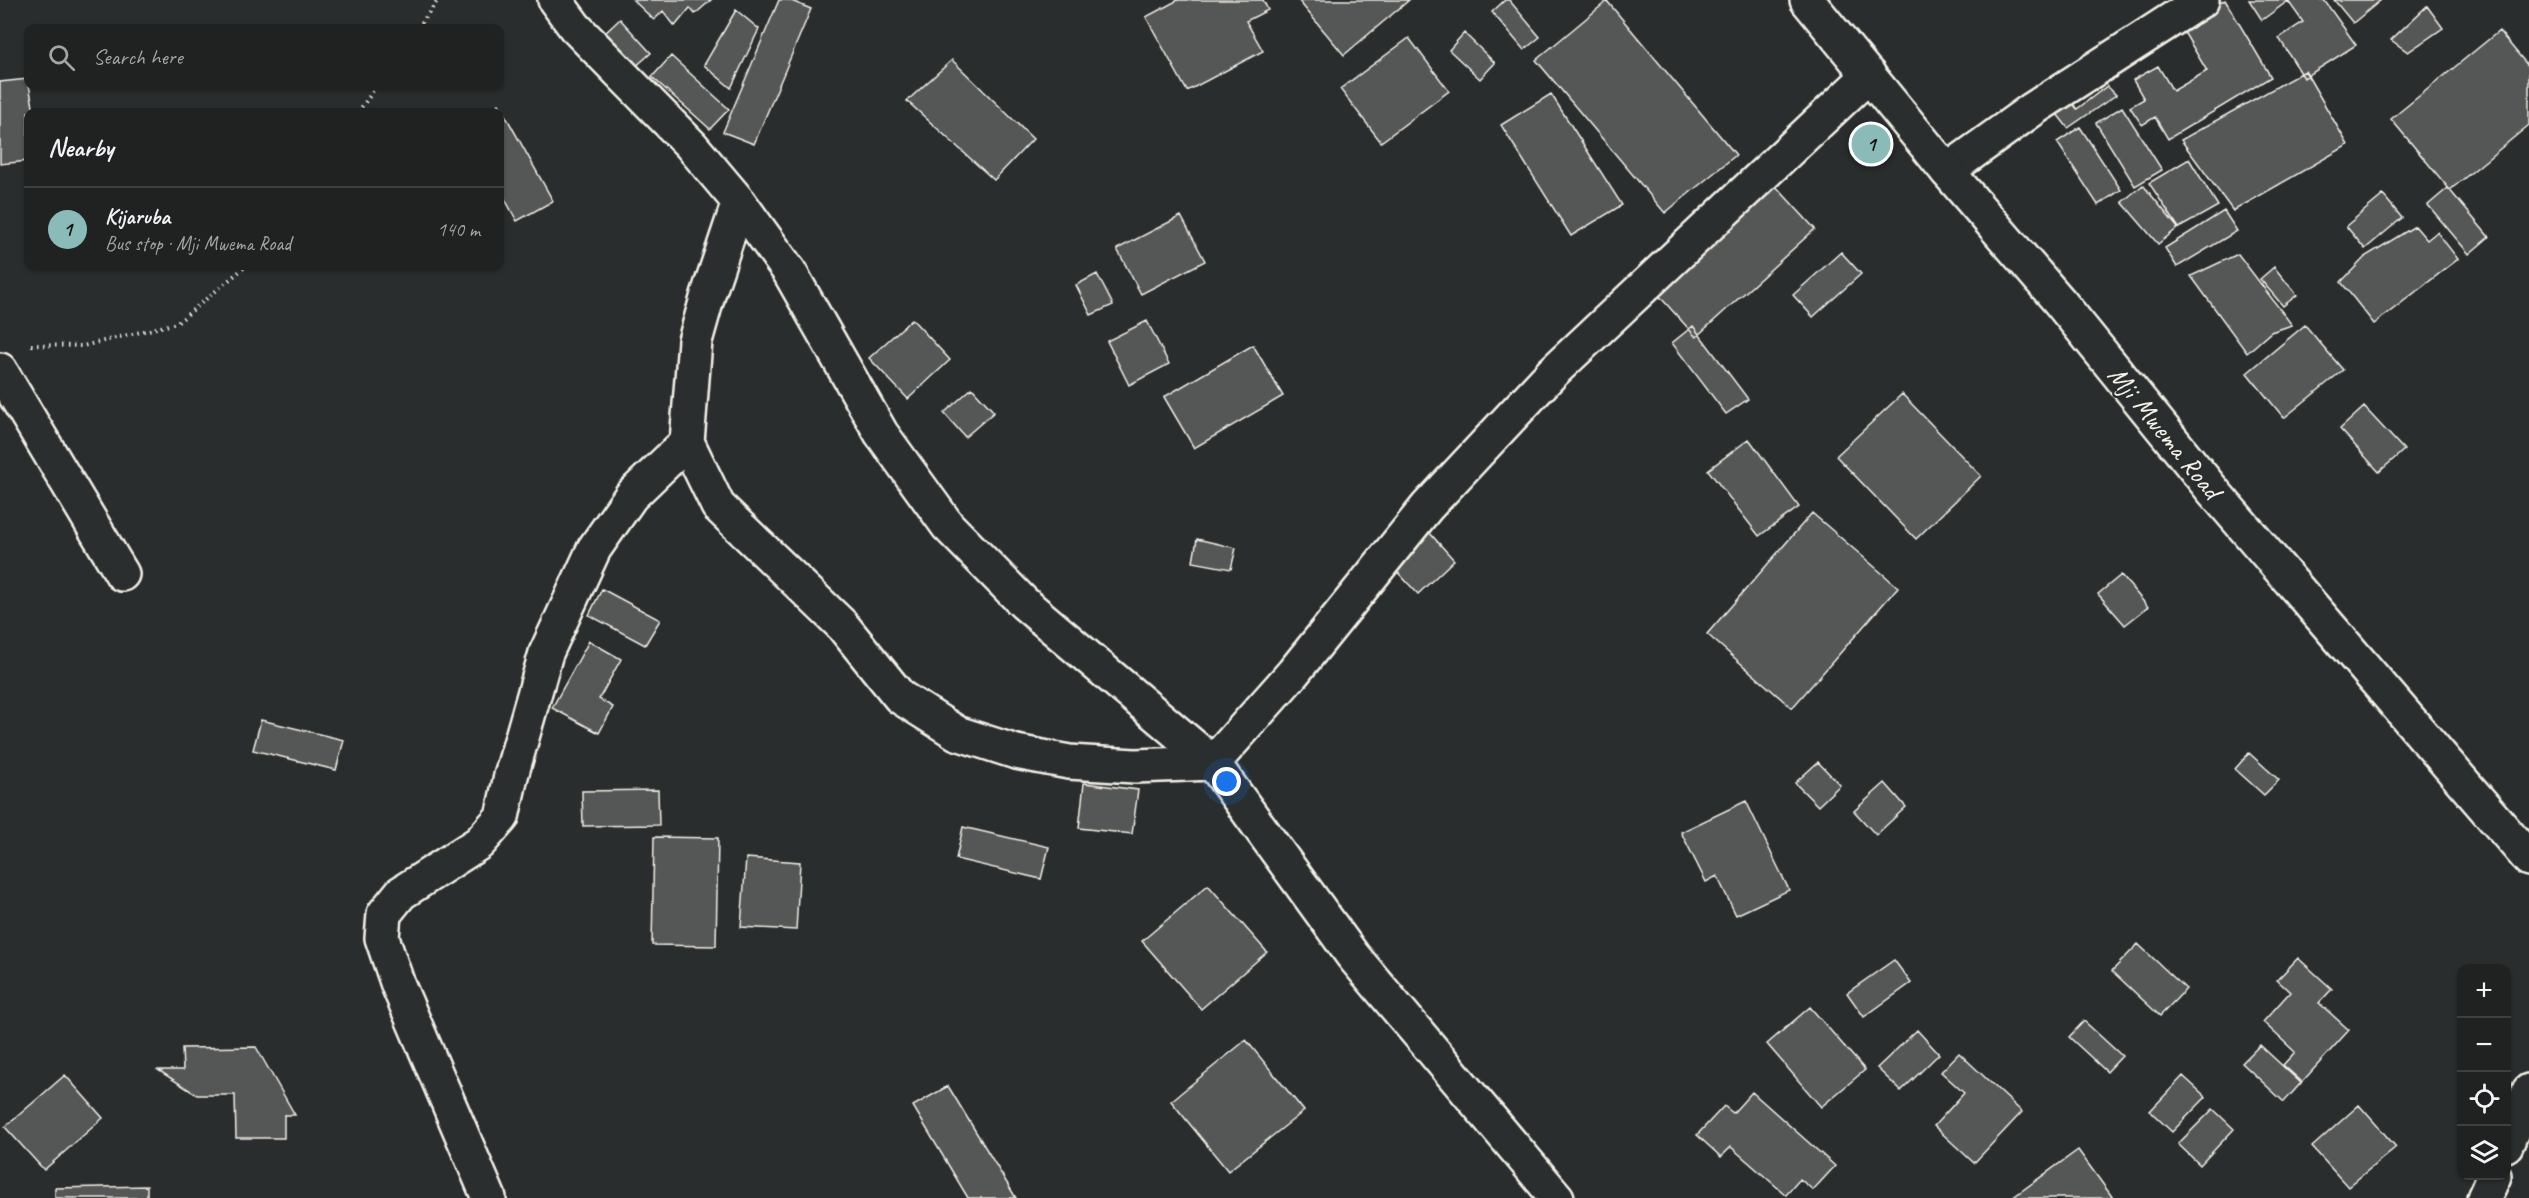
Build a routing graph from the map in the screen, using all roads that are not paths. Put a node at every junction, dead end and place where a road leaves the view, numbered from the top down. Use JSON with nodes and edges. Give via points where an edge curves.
{"nodes":[{"id":1,"x":555,"y":0,"type":"edge"},
{"id":2,"x":1807,"y":0,"type":"edge"},
{"id":3,"x":2202,"y":0,"type":"edge"},
{"id":4,"x":1869,"y":75,"type":"junction"},
{"id":5,"x":1947,"y":171,"type":"junction"},
{"id":6,"x":739,"y":202,"type":"junction"},
{"id":7,"x":0,"y":370,"type":"edge"},
{"id":8,"x":687,"y":442,"type":"junction"},
{"id":9,"x":122,"y":574,"type":"dead end"},
{"id":10,"x":1213,"y":763,"type":"junction"},
{"id":11,"x":2529,"y":859,"type":"edge"},
{"id":12,"x":2529,"y":1091,"type":"edge"},
{"id":13,"x":2511,"y":1133,"type":"edge"},
{"id":14,"x":2492,"y":1180,"type":"edge"},
{"id":15,"x":489,"y":1198,"type":"edge"},
{"id":16,"x":1557,"y":1198,"type":"edge"},
{"id":17,"x":2484,"y":1198,"type":"edge"}],
"edges":[{"from":1,"to":6,"type":"street","via":[[575,27],[691,145]]},
{"from":2,"to":4,"type":"street","name":"Mji Mwema Road"},
{"from":3,"to":5,"type":"street","via":[[2033,109]]},
{"from":4,"to":5,"type":"street","name":"Mji Mwema Road"},
{"from":4,"to":10,"type":"street","via":[[1554,372],[1427,507],[1293,673]]},
{"from":5,"to":11,"type":"street","name":"Mji Mwema Road","via":[[2060,302],[2214,492]]},
{"from":6,"to":8,"type":"street","via":[[695,341]]},
{"from":6,"to":10,"type":"street","via":[[789,271],[881,433],[948,526],[1024,603]]},
{"from":7,"to":9,"type":"street"},
{"from":8,"to":10,"type":"street","via":[[718,506],[842,625],[900,697],[957,733],[1016,752],[1069,762],[1135,766]]},
{"from":8,"to":15,"type":"street","via":[[631,496],[594,549],[546,653],[502,817],[479,843],[400,893],[384,914],[382,938],[398,985]]},
{"from":10,"to":16,"type":"street","via":[[1353,956]]},
{"from":12,"to":13,"type":"street"},
{"from":14,"to":17,"type":"street"}]}
